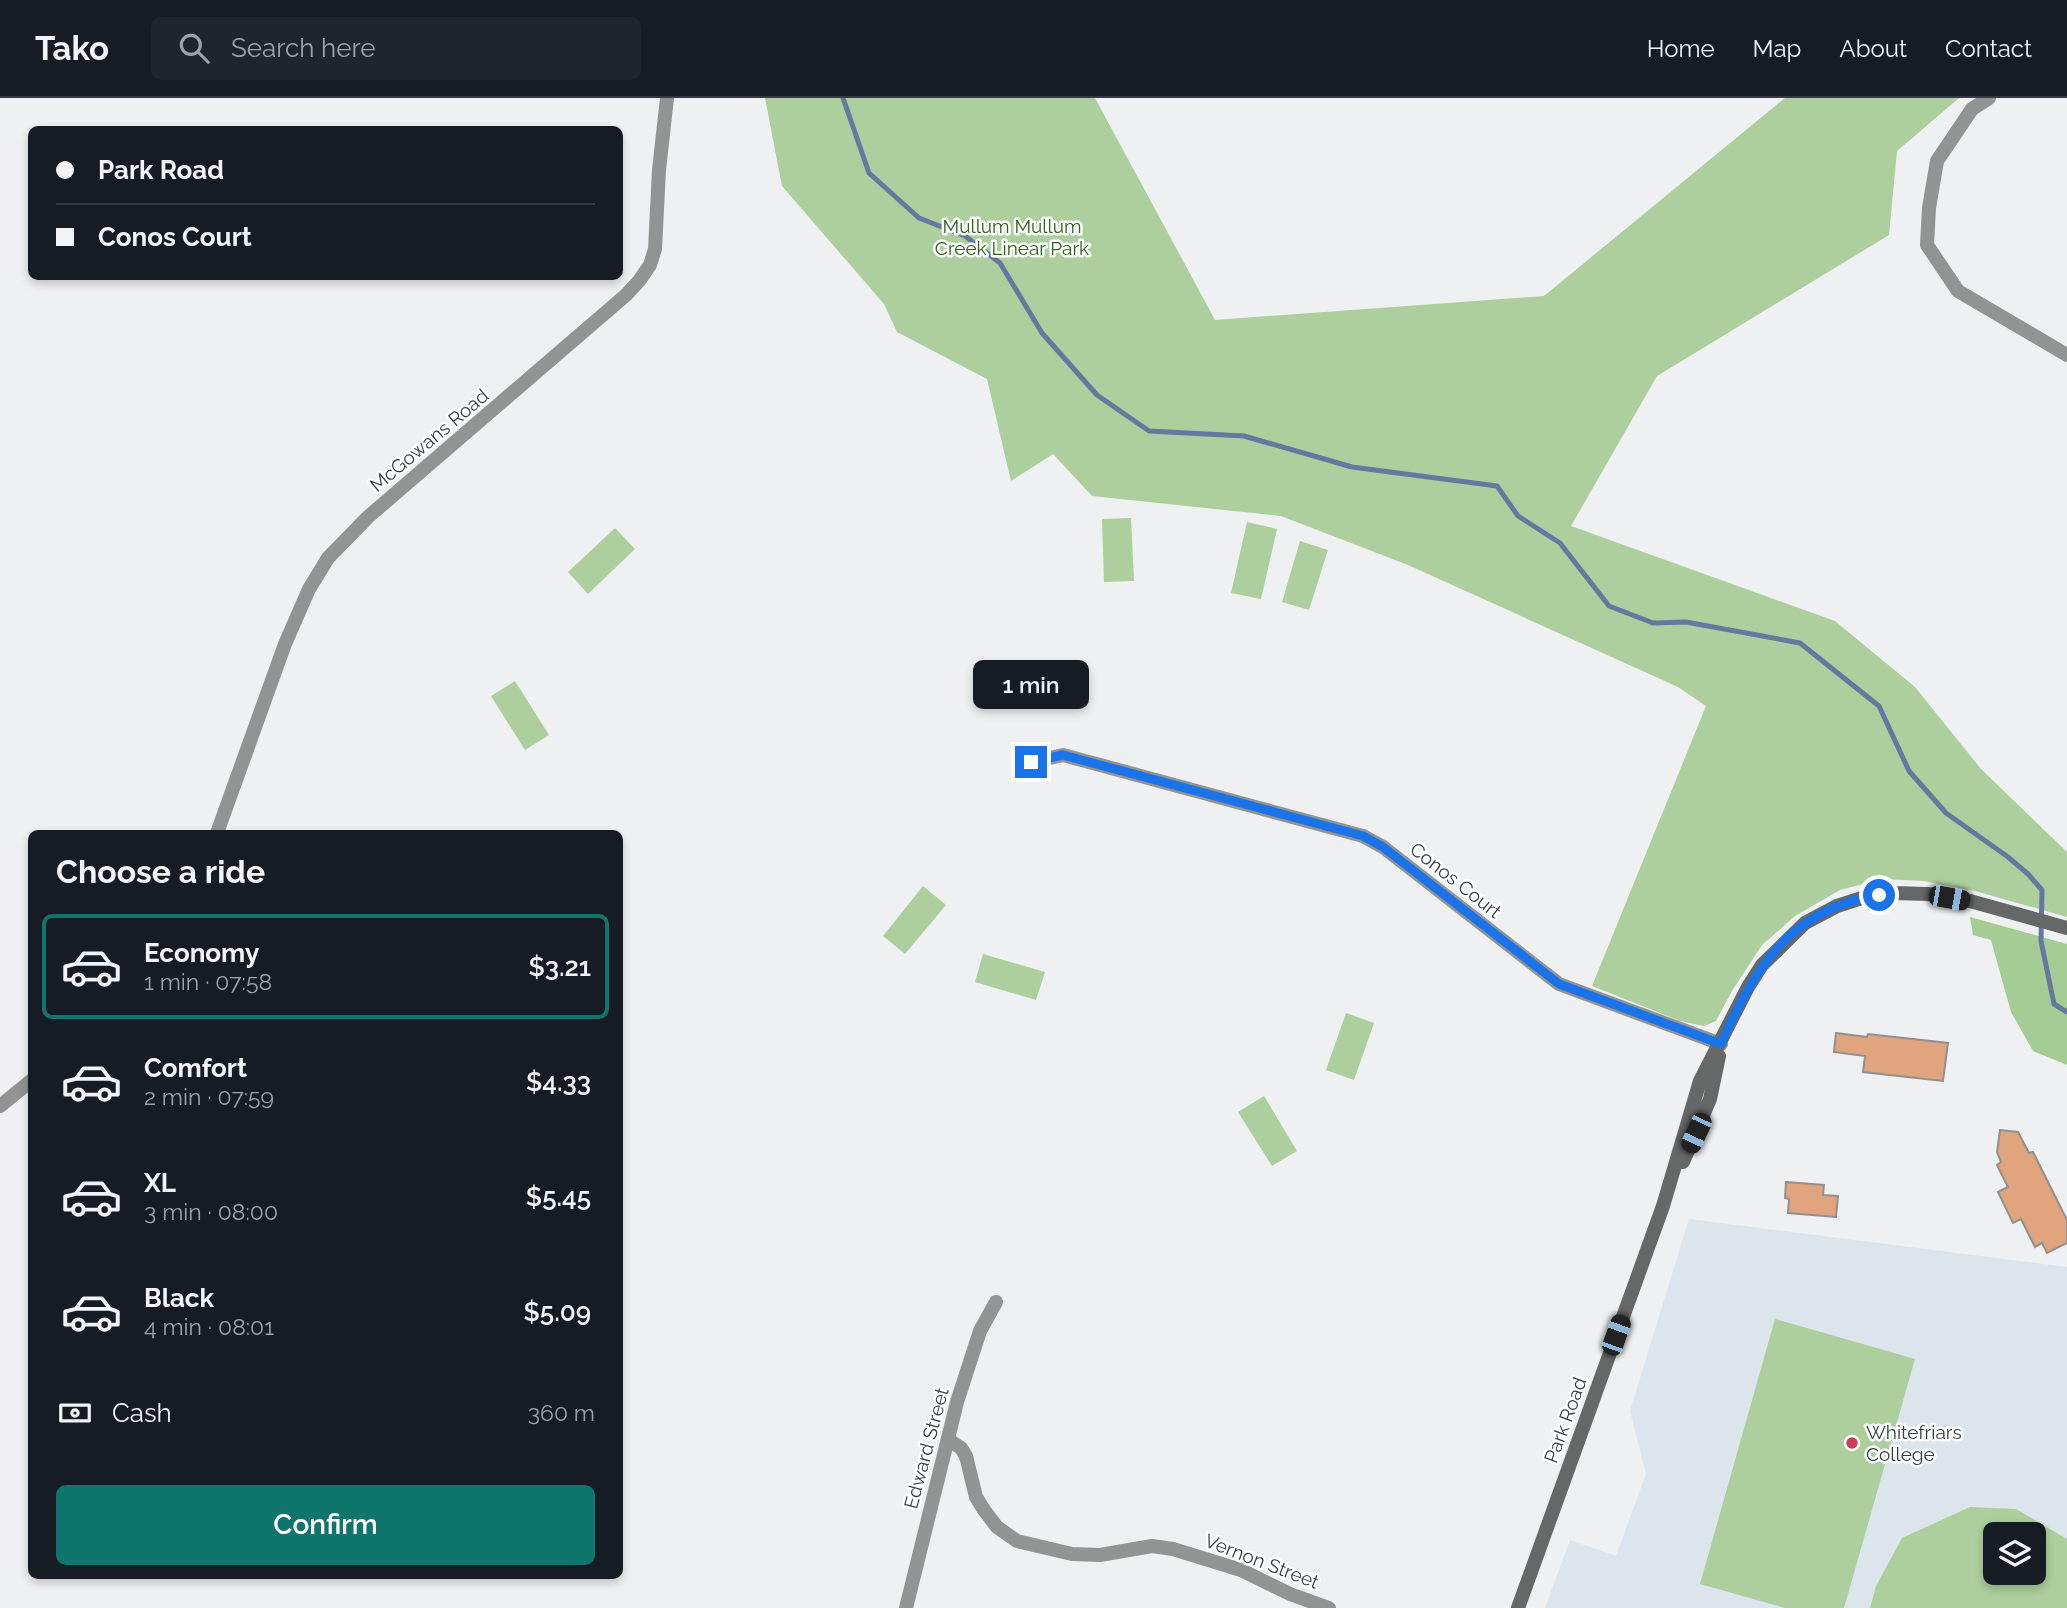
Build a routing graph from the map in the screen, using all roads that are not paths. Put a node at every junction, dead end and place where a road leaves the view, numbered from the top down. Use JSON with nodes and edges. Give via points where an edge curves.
{"nodes":[{"id":1,"x":667,"y":98,"type":"edge"},
{"id":2,"x":1989,"y":98,"type":"edge"},
{"id":3,"x":2067,"y":355,"type":"edge"},
{"id":4,"x":1031,"y":762,"type":"dead end"},
{"id":5,"x":218,"y":830,"type":"edge"},
{"id":6,"x":2067,"y":928,"type":"edge"},
{"id":7,"x":1721,"y":1044,"type":"junction"},
{"id":8,"x":28,"y":1083,"type":"edge"},
{"id":9,"x":0,"y":1106,"type":"edge"},
{"id":10,"x":996,"y":1302,"type":"dead end"},
{"id":11,"x":948,"y":1440,"type":"junction"},
{"id":12,"x":906,"y":1608,"type":"edge"},
{"id":13,"x":1329,"y":1608,"type":"edge"},
{"id":14,"x":1518,"y":1608,"type":"edge"}],
"edges":[{"from":1,"to":5,"type":"street","name":"McGowans Road","via":[[650,265],[626,295],[368,517],[328,558],[285,644]]},
{"from":2,"to":3,"type":"street","via":[[1972,109],[1937,161],[1927,245],[1958,291]]},
{"from":4,"to":7,"type":"street","name":"Conos Court","via":[[1063,755],[1363,836],[1559,984]]},
{"from":6,"to":7,"type":"street","name":"Park Road","via":[[1928,894],[1894,893],[1837,906],[1805,923],[1762,965]]},
{"from":7,"to":14,"type":"street","name":"Park Road","via":[[1707,1111],[1663,1206]]},
{"from":8,"to":9,"type":"street"},
{"from":10,"to":11,"type":"street","name":"Edward Street","via":[[980,1331]]},
{"from":11,"to":12,"type":"street","name":"Edward Street"},
{"from":11,"to":13,"type":"street","name":"Vernon Street","via":[[966,1456],[984,1510],[1017,1541],[1091,1555],[1152,1546],[1173,1549],[1241,1570]]}]}
